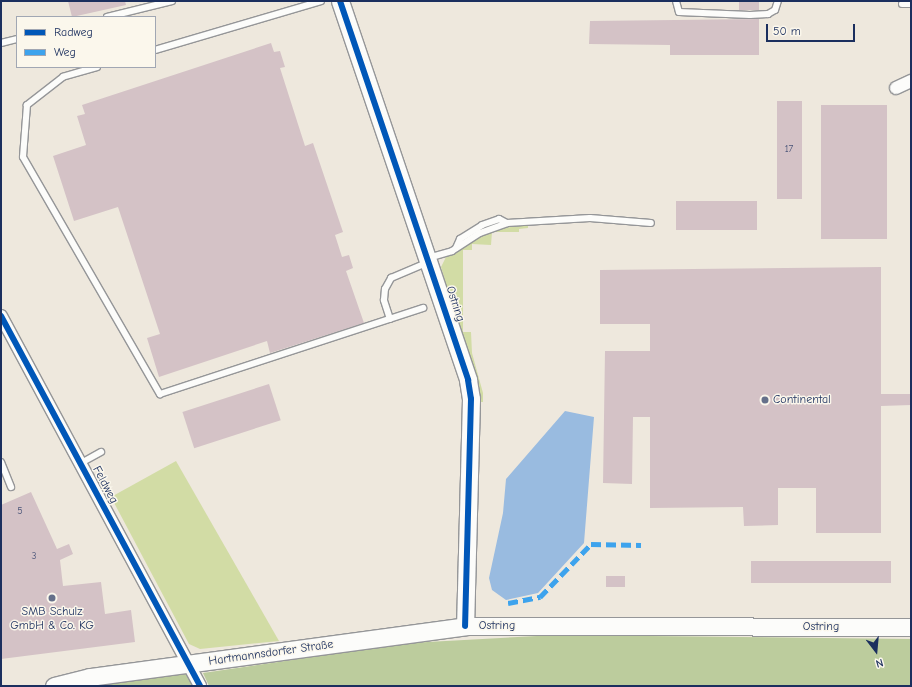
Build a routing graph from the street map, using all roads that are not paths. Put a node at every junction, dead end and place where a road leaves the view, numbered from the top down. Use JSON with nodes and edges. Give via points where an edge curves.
{"nodes":[{"id":1,"x":172,"y":1,"type":"edge"},
{"id":2,"x":321,"y":1,"type":"edge"},
{"id":3,"x":340,"y":1,"type":"edge"},
{"id":4,"x":676,"y":1,"type":"edge"},
{"id":5,"x":778,"y":1,"type":"edge"},
{"id":6,"x":902,"y":4,"type":"dead end"},
{"id":7,"x":911,"y":4,"type":"edge"},
{"id":8,"x":111,"y":16,"type":"edge"},
{"id":9,"x":16,"y":39,"type":"edge"},
{"id":10,"x":1,"y":43,"type":"edge"},
{"id":11,"x":156,"y":50,"type":"edge"},
{"id":12,"x":94,"y":68,"type":"edge"},
{"id":13,"x":911,"y":81,"type":"edge"},
{"id":14,"x":896,"y":88,"type":"dead end"},
{"id":15,"x":651,"y":222,"type":"dead end"},
{"id":16,"x":429,"y":260,"type":"junction"},
{"id":17,"x":423,"y":308,"type":"dead end"},
{"id":18,"x":1,"y":316,"type":"edge"},
{"id":19,"x":390,"y":319,"type":"junction"},
{"id":20,"x":101,"y":452,"type":"dead end"},
{"id":21,"x":1,"y":462,"type":"edge"},
{"id":22,"x":80,"y":463,"type":"junction"},
{"id":23,"x":11,"y":487,"type":"dead end"},
{"id":24,"x":465,"y":626,"type":"junction"},
{"id":25,"x":911,"y":627,"type":"edge"},
{"id":26,"x":189,"y":664,"type":"junction"},
{"id":27,"x":54,"y":686,"type":"edge"},
{"id":28,"x":200,"y":686,"type":"edge"}],
"edges":[{"from":1,"to":8,"type":"lane"},
{"from":2,"to":11,"type":"lane"},
{"from":3,"to":16,"type":"main road","name":"Ostring"},
{"from":4,"to":5,"type":"lane","via":[[679,12],[750,15],[768,14],[775,10]]},
{"from":6,"to":7,"type":"lane"},
{"from":9,"to":10,"type":"lane"},
{"from":12,"to":19,"type":"lane","via":[[63,77],[27,106],[23,157],[160,394]]},
{"from":13,"to":14,"type":"street"},
{"from":15,"to":16,"type":"lane","via":[[584,218],[507,223],[499,219],[482,225],[460,239],[456,249]]},
{"from":16,"to":19,"type":"lane","via":[[391,278],[384,289],[384,300]]},
{"from":16,"to":24,"type":"main road","name":"Ostring","via":[[468,380],[471,399]]},
{"from":17,"to":19,"type":"lane"},
{"from":18,"to":22,"type":"street","name":"Feldweg"},
{"from":20,"to":22,"type":"lane"},
{"from":21,"to":23,"type":"lane"},
{"from":22,"to":26,"type":"street","name":"Feldweg"},
{"from":24,"to":25,"type":"main road","name":"Ostring"},
{"from":24,"to":26,"type":"main road","name":"Hartmannsdorfer Straße"},
{"from":26,"to":27,"type":"main road","name":"Hartmannsdorfer Straße","via":[[90,677]]},
{"from":26,"to":28,"type":"street","name":"Feldweg"}]}
